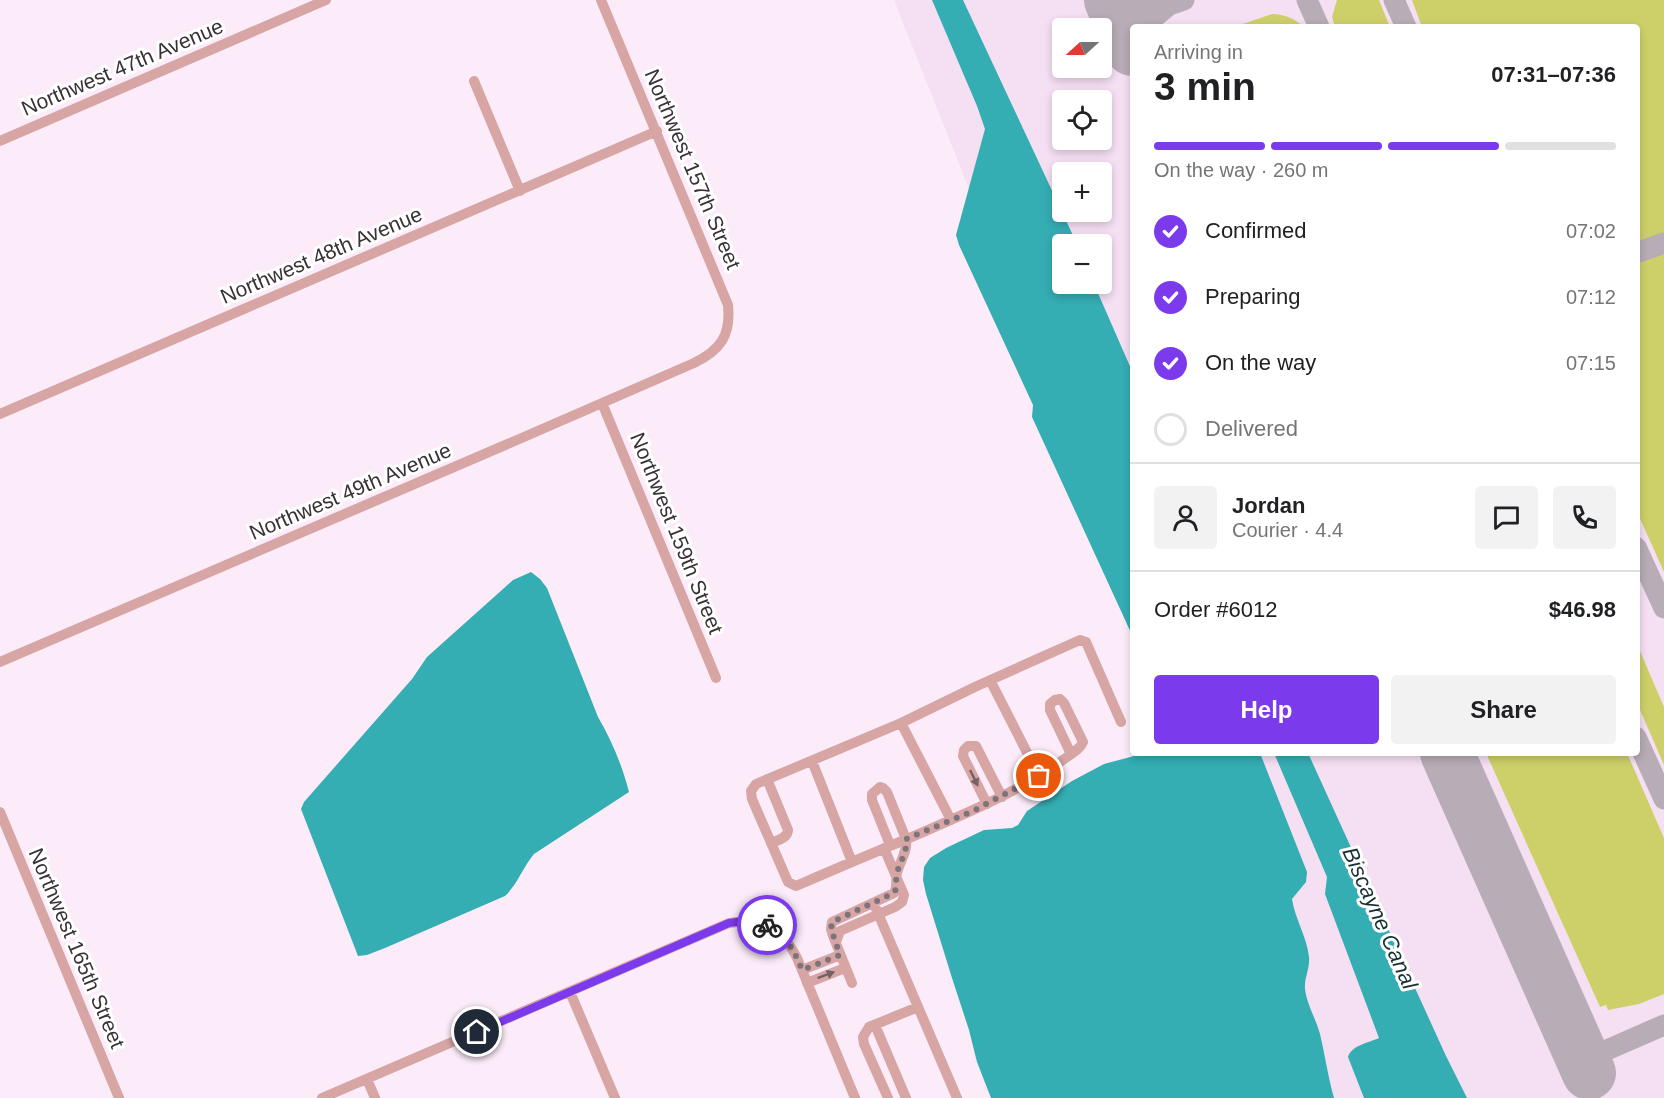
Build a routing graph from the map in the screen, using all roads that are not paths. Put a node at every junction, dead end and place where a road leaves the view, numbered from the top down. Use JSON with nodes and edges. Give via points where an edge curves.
{"nodes":[{"id":1,"x":326,"y":0,"type":"edge"},
{"id":2,"x":601,"y":0,"type":"edge"},
{"id":3,"x":474,"y":81,"type":"dead end"},
{"id":4,"x":657,"y":131,"type":"junction"},
{"id":5,"x":0,"y":141,"type":"edge"},
{"id":6,"x":520,"y":191,"type":"junction"},
{"id":7,"x":713,"y":352,"type":"joint"},
{"id":8,"x":602,"y":403,"type":"junction"},
{"id":9,"x":0,"y":414,"type":"edge"},
{"id":10,"x":0,"y":662,"type":"edge"},
{"id":11,"x":716,"y":678,"type":"dead end"},
{"id":12,"x":990,"y":680,"type":"junction"},
{"id":13,"x":1121,"y":722,"type":"dead end"},
{"id":14,"x":901,"y":723,"type":"junction"},
{"id":15,"x":1071,"y":754,"type":"junction"},
{"id":16,"x":812,"y":761,"type":"junction"},
{"id":17,"x":1039,"y":776,"type":"junction"},
{"id":18,"x":767,"y":779,"type":"junction"},
{"id":19,"x":1002,"y":797,"type":"junction"},
{"id":20,"x":987,"y":804,"type":"junction"},
{"id":21,"x":0,"y":812,"type":"edge"},
{"id":22,"x":951,"y":820,"type":"junction"},
{"id":23,"x":906,"y":839,"type":"junction"},
{"id":24,"x":771,"y":843,"type":"junction"},
{"id":25,"x":887,"y":847,"type":"junction"},
{"id":26,"x":852,"y":862,"type":"junction"},
{"id":27,"x":896,"y":875,"type":"junction"},
{"id":28,"x":874,"y":903,"type":"junction"},
{"id":29,"x":879,"y":914,"type":"junction"},
{"id":30,"x":836,"y":942,"type":"junction"},
{"id":31,"x":840,"y":955,"type":"junction"},
{"id":32,"x":845,"y":968,"type":"junction"},
{"id":33,"x":802,"y":970,"type":"junction"},
{"id":34,"x":807,"y":983,"type":"junction"},
{"id":35,"x":852,"y":983,"type":"dead end"},
{"id":36,"x":570,"y":992,"type":"junction"},
{"id":37,"x":918,"y":1007,"type":"junction"},
{"id":38,"x":875,"y":1025,"type":"junction"},
{"id":39,"x":367,"y":1079,"type":"junction"},
{"id":40,"x":953,"y":1097,"type":"edge"},
{"id":41,"x":119,"y":1098,"type":"edge"},
{"id":42,"x":322,"y":1098,"type":"edge"},
{"id":43,"x":375,"y":1098,"type":"edge"},
{"id":44,"x":615,"y":1098,"type":"edge"},
{"id":45,"x":855,"y":1098,"type":"edge"},
{"id":46,"x":888,"y":1098,"type":"edge"},
{"id":47,"x":906,"y":1098,"type":"edge"}],
"edges":[{"from":1,"to":5,"type":"street","name":"Northwest 47th Avenue"},
{"from":2,"to":4,"type":"street","name":"Northwest 157th Street"},
{"from":3,"to":6,"type":"street"},
{"from":4,"to":6,"type":"street","name":"Northwest 48th Avenue"},
{"from":4,"to":7,"type":"street","name":"Northwest 157th Street","via":[[728,304],[728,329]]},
{"from":6,"to":9,"type":"street","name":"Northwest 48th Avenue"},
{"from":7,"to":8,"type":"street","name":"Northwest 49th Avenue"},
{"from":8,"to":10,"type":"street","name":"Northwest 49th Avenue"},
{"from":8,"to":11,"type":"street","name":"Northwest 159th Street"},
{"from":12,"to":13,"type":"street","via":[[1080,640],[1086,642]]},
{"from":12,"to":14,"type":"street"},
{"from":12,"to":17,"type":"street"},
{"from":14,"to":16,"type":"street"},
{"from":14,"to":22,"type":"street"},
{"from":15,"to":15,"type":"street","via":[[1083,742],[1064,703],[1055,700],[1050,710]]},
{"from":15,"to":17,"type":"street"},
{"from":16,"to":18,"type":"street"},
{"from":16,"to":26,"type":"street"},
{"from":17,"to":19,"type":"street"},
{"from":18,"to":24,"type":"street","via":[[751,791]]},
{"from":18,"to":24,"type":"street","via":[[788,830],[786,836]]},
{"from":19,"to":20,"type":"street"},
{"from":19,"to":20,"type":"street","one_way":true,"via":[[976,746],[968,746],[963,756]]},
{"from":20,"to":22,"type":"street"},
{"from":21,"to":41,"type":"street","name":"Northwest 165th Street"},
{"from":22,"to":23,"type":"street"},
{"from":23,"to":25,"type":"street"},
{"from":23,"to":25,"type":"street","via":[[887,792],[880,788],[872,794],[872,800]]},
{"from":23,"to":27,"type":"street","via":[[905,854]]},
{"from":24,"to":26,"type":"street","via":[[788,882],[796,886]]},
{"from":25,"to":26,"type":"street"},
{"from":25,"to":27,"type":"street"},
{"from":27,"to":28,"type":"street","via":[[894,893]]},
{"from":27,"to":29,"type":"street","via":[[904,895],[902,902]]},
{"from":28,"to":29,"type":"street"},
{"from":28,"to":30,"type":"street","via":[[832,922]]},
{"from":29,"to":30,"type":"street","via":[[840,931]]},
{"from":29,"to":37,"type":"street"},
{"from":30,"to":31,"type":"street"},
{"from":31,"to":32,"type":"street"},
{"from":31,"to":33,"type":"street"},
{"from":34,"to":32,"type":"street","one_way":true},
{"from":32,"to":35,"type":"street"},
{"from":33,"to":34,"type":"street"},
{"from":33,"to":36,"type":"street","via":[[789,942],[779,931],[757,921],[742,921],[729,923]]},
{"from":34,"to":45,"type":"street"},
{"from":36,"to":39,"type":"street"},
{"from":36,"to":44,"type":"street"},
{"from":37,"to":38,"type":"street"},
{"from":37,"to":40,"type":"street"},
{"from":38,"to":46,"type":"street","via":[[865,1032],[864,1044]]},
{"from":38,"to":47,"type":"street"},
{"from":39,"to":42,"type":"street"},
{"from":39,"to":43,"type":"street"}]}
